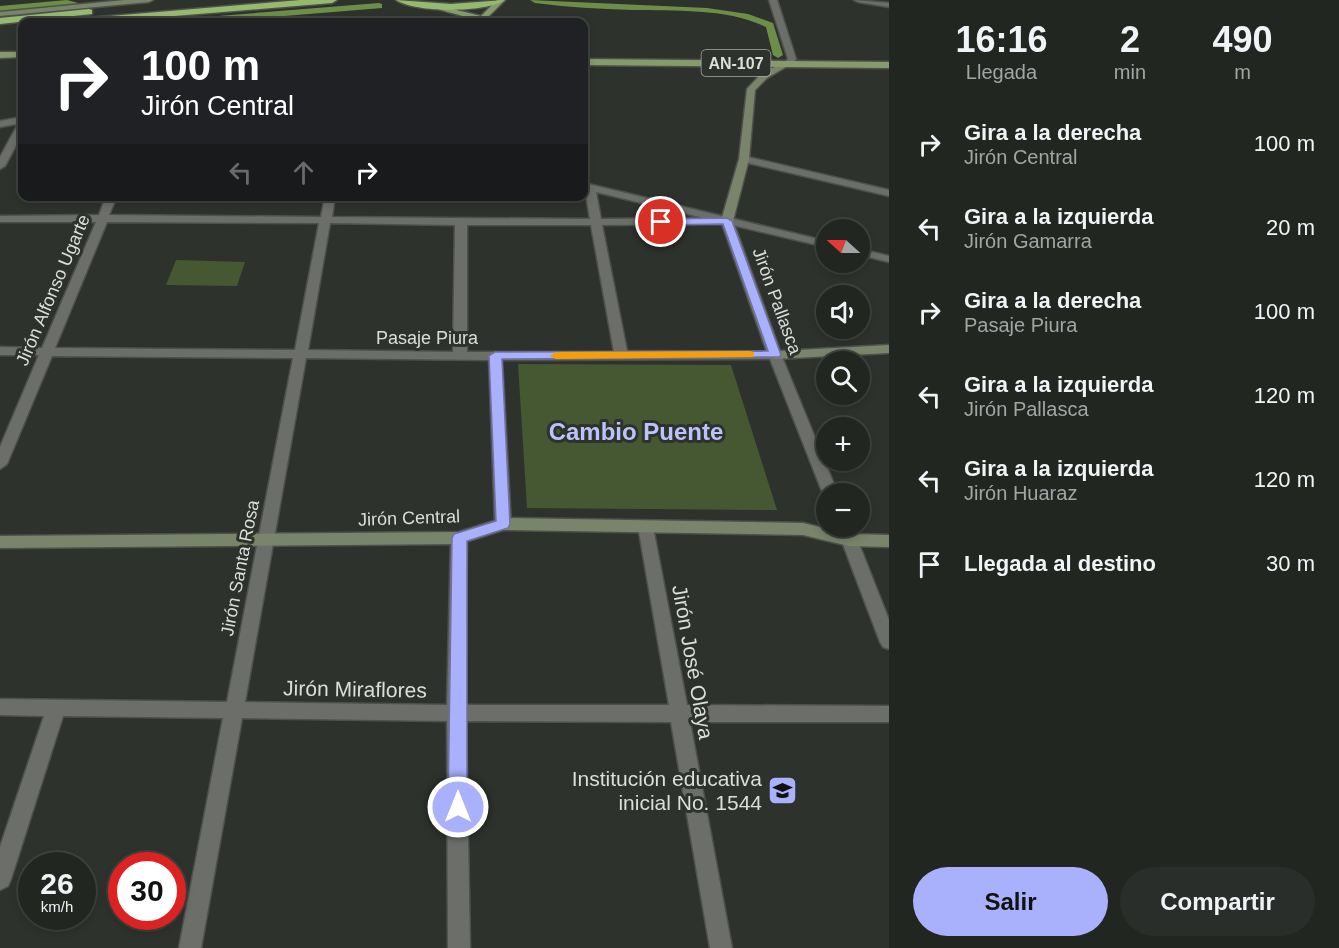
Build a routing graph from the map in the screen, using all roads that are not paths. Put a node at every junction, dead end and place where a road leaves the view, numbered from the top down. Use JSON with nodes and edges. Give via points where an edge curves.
{"nodes":[{"id":1,"x":149,"y":0,"type":"edge"},
{"id":2,"x":332,"y":0,"type":"edge"},
{"id":3,"x":396,"y":0,"type":"edge"},
{"id":4,"x":402,"y":0,"type":"edge"},
{"id":5,"x":501,"y":0,"type":"edge"},
{"id":6,"x":773,"y":0,"type":"edge"},
{"id":7,"x":858,"y":0,"type":"edge"},
{"id":8,"x":163,"y":4,"type":"dead end"},
{"id":9,"x":889,"y":5,"type":"edge"},
{"id":10,"x":432,"y":6,"type":"junction"},
{"id":11,"x":0,"y":14,"type":"edge"},
{"id":12,"x":29,"y":18,"type":"edge"},
{"id":13,"x":122,"y":18,"type":"edge"},
{"id":14,"x":473,"y":18,"type":"edge"},
{"id":15,"x":486,"y":18,"type":"edge"},
{"id":16,"x":18,"y":19,"type":"edge"},
{"id":17,"x":0,"y":21,"type":"edge"},
{"id":18,"x":18,"y":28,"type":"edge"},
{"id":19,"x":0,"y":30,"type":"edge"},
{"id":20,"x":0,"y":55,"type":"edge"},
{"id":21,"x":18,"y":55,"type":"edge"},
{"id":22,"x":588,"y":62,"type":"edge"},
{"id":23,"x":787,"y":64,"type":"junction"},
{"id":24,"x":889,"y":64,"type":"edge"},
{"id":25,"x":18,"y":121,"type":"edge"},
{"id":26,"x":0,"y":124,"type":"edge"},
{"id":27,"x":18,"y":133,"type":"edge"},
{"id":28,"x":744,"y":159,"type":"junction"},
{"id":29,"x":0,"y":166,"type":"edge"},
{"id":30,"x":588,"y":187,"type":"edge"},
{"id":31,"x":588,"y":191,"type":"edge"},
{"id":32,"x":889,"y":193,"type":"edge"},
{"id":33,"x":110,"y":201,"type":"edge"},
{"id":34,"x":329,"y":201,"type":"edge"},
{"id":35,"x":103,"y":218,"type":"junction"},
{"id":36,"x":0,"y":219,"type":"edge"},
{"id":37,"x":326,"y":219,"type":"junction"},
{"id":38,"x":727,"y":221,"type":"junction"},
{"id":39,"x":461,"y":222,"type":"junction"},
{"id":40,"x":596,"y":223,"type":"junction"},
{"id":41,"x":816,"y":242,"type":"edge"},
{"id":42,"x":870,"y":254,"type":"edge"},
{"id":43,"x":889,"y":259,"type":"edge"},
{"id":44,"x":889,"y":349,"type":"edge"},
{"id":45,"x":0,"y":351,"type":"edge"},
{"id":46,"x":47,"y":352,"type":"junction"},
{"id":47,"x":301,"y":355,"type":"junction"},
{"id":48,"x":621,"y":355,"type":"junction"},
{"id":49,"x":775,"y":355,"type":"junction"},
{"id":50,"x":460,"y":356,"type":"junction"},
{"id":51,"x":495,"y":356,"type":"junction"},
{"id":52,"x":0,"y":464,"type":"edge"},
{"id":53,"x":827,"y":483,"type":"edge"},
{"id":54,"x":503,"y":524,"type":"junction"},
{"id":55,"x":646,"y":526,"type":"junction"},
{"id":56,"x":816,"y":530,"type":"edge"},
{"id":57,"x":849,"y":537,"type":"edge"},
{"id":58,"x":868,"y":537,"type":"edge"},
{"id":59,"x":459,"y":538,"type":"junction"},
{"id":60,"x":266,"y":540,"type":"junction"},
{"id":61,"x":889,"y":541,"type":"edge"},
{"id":62,"x":0,"y":542,"type":"edge"},
{"id":63,"x":889,"y":642,"type":"edge"},
{"id":64,"x":0,"y":707,"type":"edge"},
{"id":65,"x":56,"y":708,"type":"junction"},
{"id":66,"x":232,"y":710,"type":"junction"},
{"id":67,"x":456,"y":713,"type":"junction"},
{"id":68,"x":679,"y":713,"type":"junction"},
{"id":69,"x":889,"y":714,"type":"edge"},
{"id":70,"x":0,"y":879,"type":"edge"},
{"id":71,"x":190,"y":948,"type":"edge"},
{"id":72,"x":459,"y":948,"type":"edge"},
{"id":73,"x":721,"y":948,"type":"edge"}],
"edges":[{"from":1,"to":11,"type":"street"},
{"from":2,"to":13,"type":"highway"},
{"from":3,"to":4,"type":"highway"},
{"from":4,"to":10,"type":"highway"},
{"from":5,"to":10,"type":"highway","via":[[470,6]]},
{"from":5,"to":15,"type":"main road"},
{"from":6,"to":23,"type":"street","via":[[792,59]]},
{"from":7,"to":9,"type":"street"},
{"from":8,"to":12,"type":"highway"},
{"from":10,"to":14,"type":"main road"},
{"from":16,"to":17,"type":"highway"},
{"from":18,"to":19,"type":"highway"},
{"from":20,"to":21,"type":"main road"},
{"from":22,"to":23,"type":"main road","number":"AN-107"},
{"from":23,"to":24,"type":"main road","number":"AN-107"},
{"from":23,"to":28,"type":"street","via":[[764,76],[751,89]]},
{"from":25,"to":26,"type":"street"},
{"from":27,"to":29,"type":"street"},
{"from":28,"to":32,"type":"street"},
{"from":28,"to":38,"type":"street"},
{"from":30,"to":38,"type":"street"},
{"from":31,"to":40,"type":"street"},
{"from":33,"to":35,"type":"street","name":"Jirón Alfonso Ugarte"},
{"from":34,"to":37,"type":"street","name":"Jirón Santa Rosa"},
{"from":35,"to":36,"type":"street"},
{"from":35,"to":37,"type":"street"},
{"from":35,"to":46,"type":"street","name":"Jirón Alfonso Ugarte"},
{"from":37,"to":39,"type":"street"},
{"from":37,"to":47,"type":"street","name":"Jirón Santa Rosa"},
{"from":38,"to":40,"type":"street"},
{"from":38,"to":41,"type":"street"},
{"from":38,"to":49,"type":"street","name":"Jirón Pallasca"},
{"from":39,"to":40,"type":"street"},
{"from":39,"to":50,"type":"street"},
{"from":40,"to":48,"type":"street"},
{"from":42,"to":43,"type":"street"},
{"from":44,"to":49,"type":"street","name":"Pasaje Piura"},
{"from":45,"to":46,"type":"street","name":"Pasaje Piura"},
{"from":46,"to":47,"type":"street","name":"Pasaje Piura"},
{"from":46,"to":52,"type":"street","name":"Jirón Alfonso Ugarte"},
{"from":47,"to":50,"type":"street","name":"Pasaje Piura"},
{"from":47,"to":60,"type":"street","name":"Jirón Santa Rosa"},
{"from":48,"to":49,"type":"street","name":"Pasaje Piura"},
{"from":48,"to":51,"type":"street","name":"Pasaje Piura"},
{"from":49,"to":53,"type":"street","name":"Jirón Pallasca"},
{"from":50,"to":51,"type":"street","name":"Pasaje Piura"},
{"from":51,"to":54,"type":"street"},
{"from":54,"to":55,"type":"street","name":"Jirón Central"},
{"from":54,"to":59,"type":"street","name":"Jirón Central"},
{"from":55,"to":56,"type":"street","name":"Jirón Central"},
{"from":55,"to":68,"type":"street","name":"Jirón José Olaya"},
{"from":57,"to":63,"type":"street"},
{"from":58,"to":61,"type":"street","name":"Jirón Central"},
{"from":59,"to":60,"type":"street","name":"Jirón Central"},
{"from":59,"to":67,"type":"street"},
{"from":60,"to":62,"type":"street","name":"Jirón Central"},
{"from":60,"to":66,"type":"street","name":"Jirón Santa Rosa"},
{"from":64,"to":65,"type":"street","name":"Jirón Miraflores"},
{"from":65,"to":66,"type":"street","name":"Jirón Miraflores"},
{"from":65,"to":70,"type":"street"},
{"from":66,"to":67,"type":"street","name":"Jirón Miraflores"},
{"from":66,"to":71,"type":"street","name":"Jirón Santa Rosa"},
{"from":67,"to":68,"type":"street","name":"Jirón Miraflores"},
{"from":67,"to":72,"type":"street"},
{"from":68,"to":69,"type":"street","name":"Jirón Miraflores"},
{"from":68,"to":73,"type":"street","name":"Jirón José Olaya"}]}
